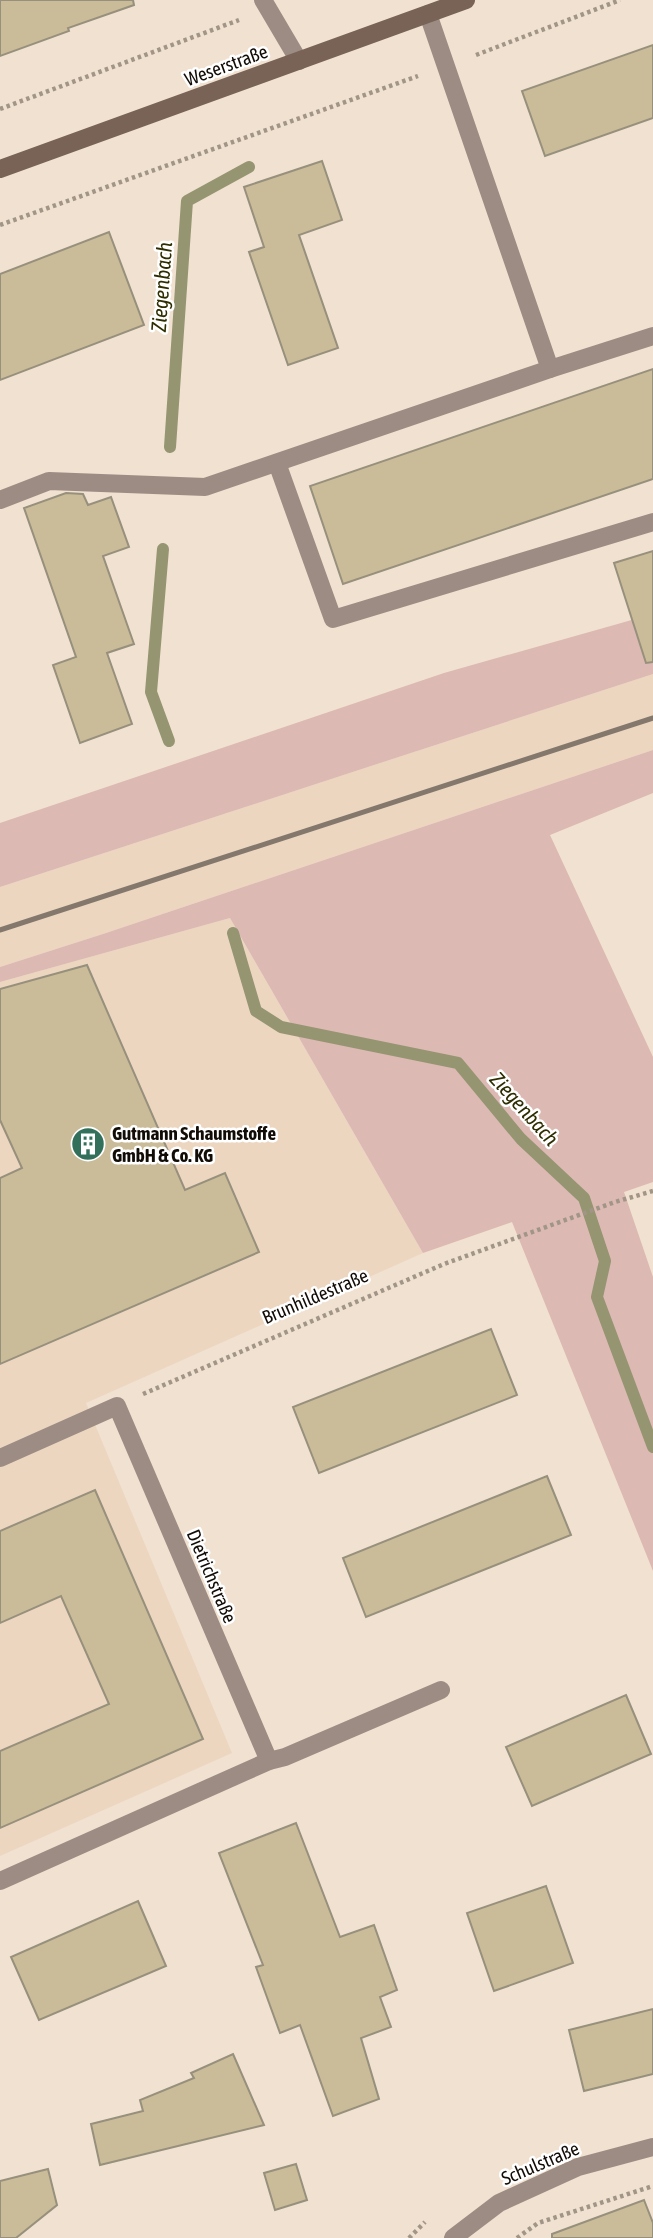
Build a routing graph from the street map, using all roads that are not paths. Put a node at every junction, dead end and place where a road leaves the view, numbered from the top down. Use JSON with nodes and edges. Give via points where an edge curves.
{"nodes":[{"id":1,"x":466,"y":0,"type":"edge"},
{"id":2,"x":266,"y":5,"type":"edge"},
{"id":3,"x":428,"y":14,"type":"junction"},
{"id":4,"x":299,"y":61,"type":"junction"},
{"id":5,"x":0,"y":169,"type":"edge"},
{"id":6,"x":653,"y":336,"type":"edge"},
{"id":7,"x":550,"y":369,"type":"junction"},
{"id":8,"x":276,"y":463,"type":"junction"},
{"id":9,"x":0,"y":500,"type":"edge"},
{"id":10,"x":653,"y":522,"type":"edge"},
{"id":11,"x":0,"y":1458,"type":"edge"},
{"id":12,"x":441,"y":1690,"type":"dead end"},
{"id":13,"x":269,"y":1762,"type":"junction"},
{"id":14,"x":0,"y":1881,"type":"edge"},
{"id":15,"x":653,"y":2147,"type":"edge"},
{"id":16,"x":453,"y":2238,"type":"edge"}],
"edges":[{"from":1,"to":3,"type":"street","name":"Weserstraße"},
{"from":2,"to":4,"type":"street"},
{"from":3,"to":4,"type":"street","name":"Weserstraße"},
{"from":3,"to":7,"type":"street"},
{"from":4,"to":5,"type":"street","name":"Weserstraße"},
{"from":6,"to":7,"type":"street"},
{"from":7,"to":8,"type":"street"},
{"from":8,"to":9,"type":"street","via":[[205,487],[50,481]]},
{"from":8,"to":10,"type":"street","via":[[333,619]]},
{"from":11,"to":13,"type":"street","name":"Dietrichstraße","via":[[117,1406]]},
{"from":12,"to":13,"type":"street"},
{"from":13,"to":14,"type":"street"},
{"from":15,"to":16,"type":"street","name":"Schulstraße","via":[[578,2167],[499,2203]]}]}
